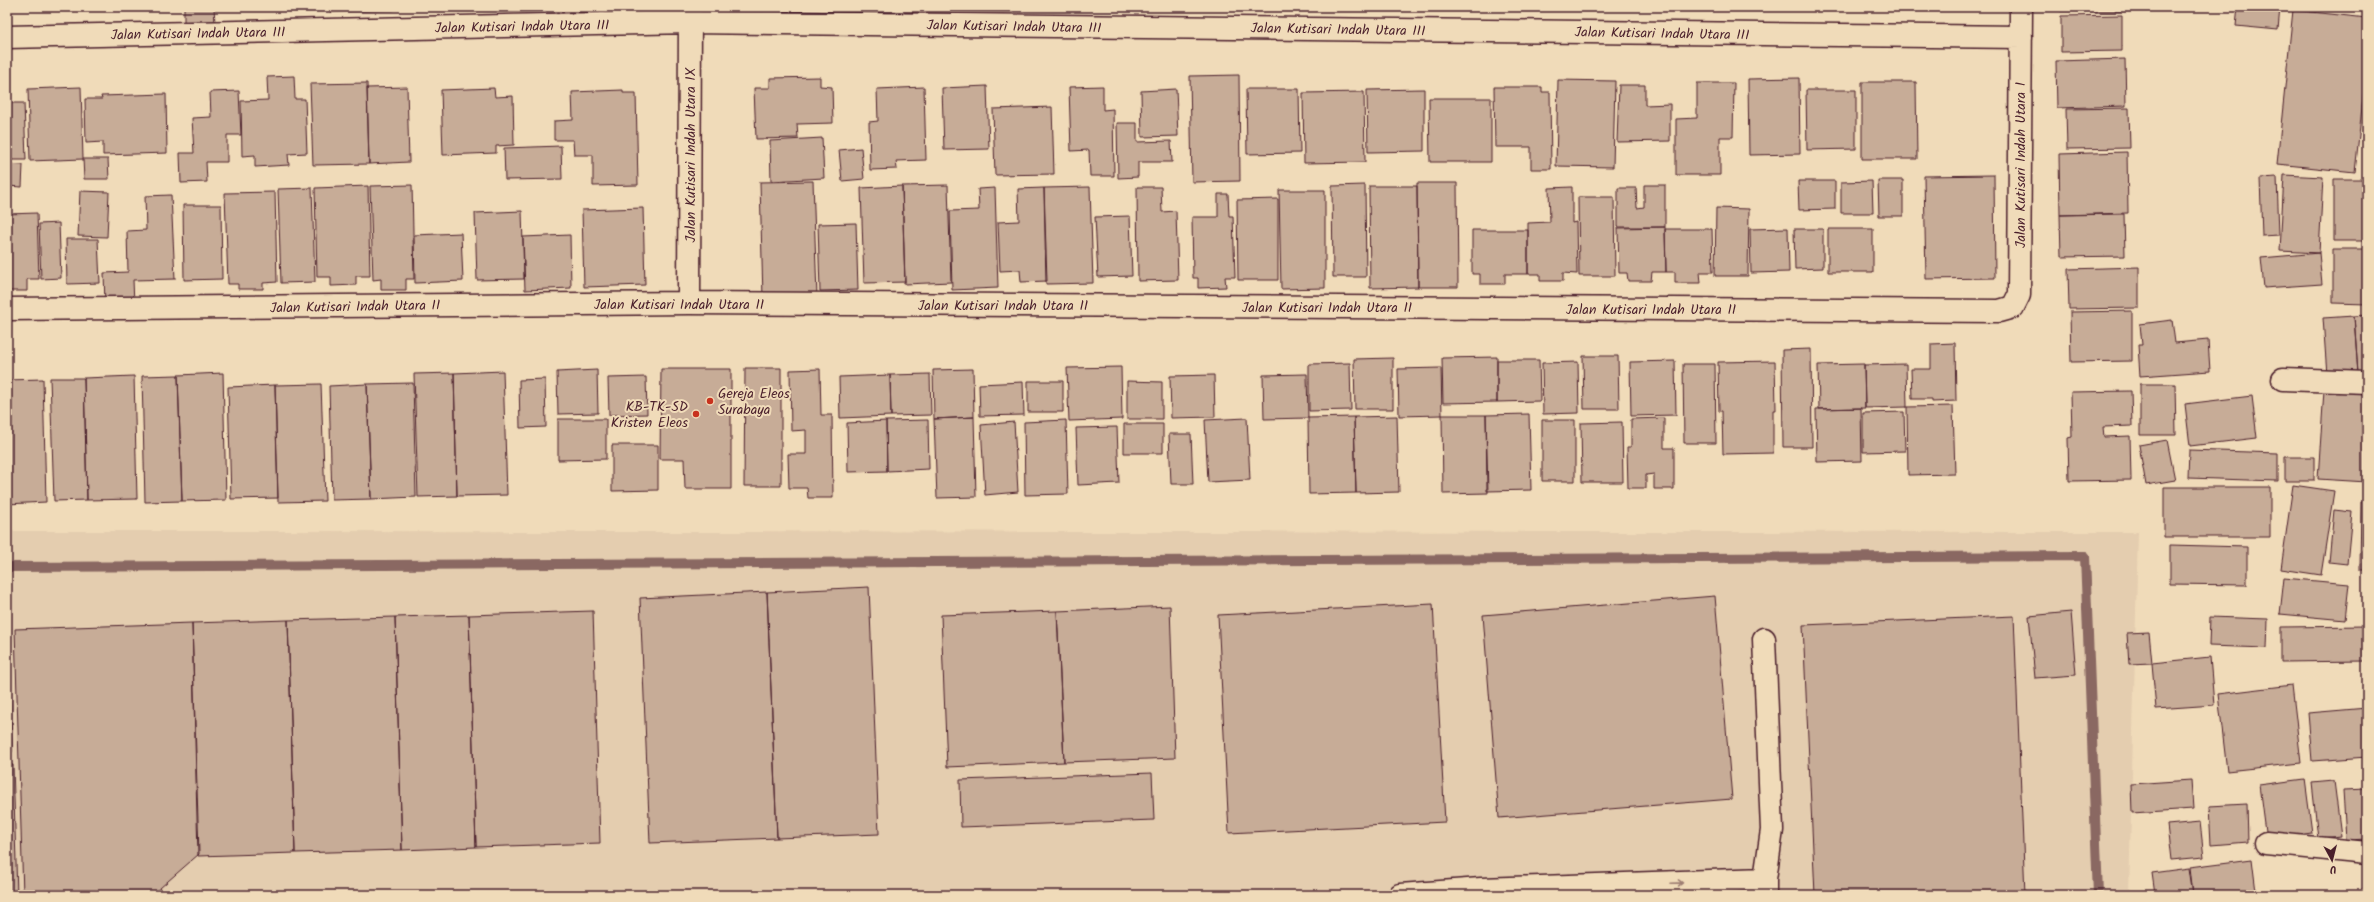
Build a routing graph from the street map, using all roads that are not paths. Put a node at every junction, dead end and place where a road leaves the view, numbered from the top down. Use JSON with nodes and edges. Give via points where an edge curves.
{"nodes":[{"id":1,"x":2021,"y":7,"type":"edge"},
{"id":2,"x":690,"y":14,"type":"edge"},
{"id":3,"x":2021,"y":37,"type":"junction"},
{"id":4,"x":7,"y":38,"type":"edge"},
{"id":5,"x":689,"y":303,"type":"junction"},
{"id":6,"x":7,"y":309,"type":"edge"},
{"id":7,"x":1999,"y":311,"type":"joint"},
{"id":8,"x":2283,"y":379,"type":"dead end"},
{"id":9,"x":2367,"y":382,"type":"edge"},
{"id":10,"x":1764,"y":639,"type":"dead end"},
{"id":11,"x":2266,"y":843,"type":"dead end"},
{"id":12,"x":2367,"y":853,"type":"edge"},
{"id":13,"x":1765,"y":887,"type":"edge"},
{"id":14,"x":1481,"y":892,"type":"edge"},
{"id":15,"x":1400,"y":895,"type":"edge"}],
"edges":[{"from":1,"to":3,"type":"street","name":"Jalan Kutisari Indah Utara I"},
{"from":2,"to":3,"type":"street","name":"Jalan Kutisari Indah Utara III"},
{"from":2,"to":4,"type":"street","name":"Jalan Kutisari Indah Utara III"},
{"from":2,"to":5,"type":"street","name":"Jalan Kutisari Indah Utara IX"},
{"from":3,"to":7,"type":"street","name":"Jalan Kutisari Indah Utara I","via":[[2019,295],[2013,307]]},
{"from":5,"to":6,"type":"street","name":"Jalan Kutisari Indah Utara II"},
{"from":5,"to":7,"type":"street","name":"Jalan Kutisari Indah Utara II"},
{"from":8,"to":9,"type":"street"},
{"from":10,"to":13,"type":"street","via":[[1772,830]]},
{"from":11,"to":12,"type":"street"},
{"from":14,"to":13,"type":"street","one_way":true},
{"from":14,"to":15,"type":"street"}]}
